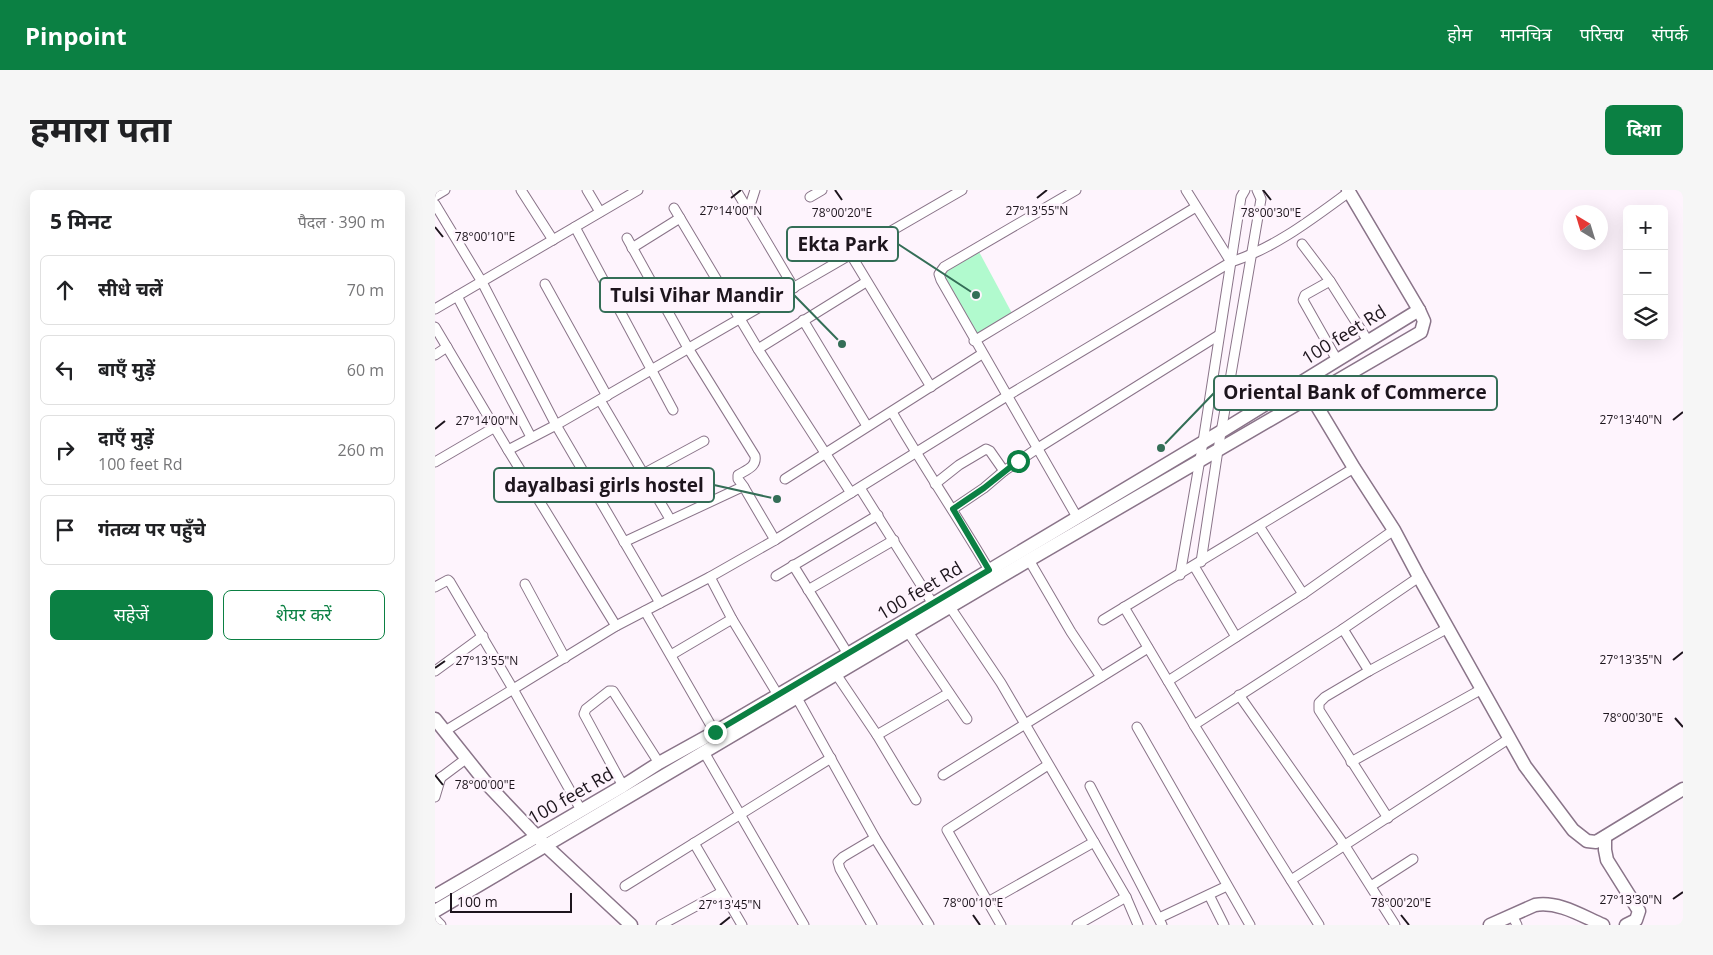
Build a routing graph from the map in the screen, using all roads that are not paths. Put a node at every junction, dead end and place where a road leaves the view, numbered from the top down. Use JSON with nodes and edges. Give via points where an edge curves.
{"nodes":[{"id":1,"x":445,"y":190,"type":"edge"},
{"id":2,"x":521,"y":190,"type":"edge"},
{"id":3,"x":587,"y":190,"type":"edge"},
{"id":4,"x":638,"y":190,"type":"edge"},
{"id":5,"x":735,"y":190,"type":"edge"},
{"id":6,"x":755,"y":190,"type":"edge"},
{"id":7,"x":822,"y":190,"type":"edge"},
{"id":8,"x":962,"y":190,"type":"edge"},
{"id":9,"x":1076,"y":190,"type":"edge"},
{"id":10,"x":1186,"y":190,"type":"edge"},
{"id":11,"x":1245,"y":190,"type":"edge"},
{"id":12,"x":1257,"y":190,"type":"edge"},
{"id":13,"x":1349,"y":191,"type":"edge"},
{"id":14,"x":435,"y":196,"type":"edge"},
{"id":15,"x":810,"y":197,"type":"dead end"},
{"id":16,"x":435,"y":204,"type":"edge"},
{"id":17,"x":1197,"y":207,"type":"junction"},
{"id":18,"x":674,"y":208,"type":"dead end"},
{"id":19,"x":601,"y":212,"type":"junction"},
{"id":20,"x":749,"y":212,"type":"junction"},
{"id":21,"x":680,"y":218,"type":"junction"},
{"id":22,"x":575,"y":227,"type":"junction"},
{"id":23,"x":627,"y":238,"type":"dead end"},
{"id":24,"x":553,"y":240,"type":"junction"},
{"id":25,"x":1302,"y":244,"type":"dead end"},
{"id":26,"x":632,"y":248,"type":"junction"},
{"id":27,"x":851,"y":255,"type":"junction"},
{"id":28,"x":1251,"y":256,"type":"junction"},
{"id":29,"x":1231,"y":262,"type":"junction"},
{"id":30,"x":1330,"y":281,"type":"junction"},
{"id":31,"x":482,"y":282,"type":"junction"},
{"id":32,"x":866,"y":282,"type":"junction"},
{"id":33,"x":545,"y":284,"type":"dead end"},
{"id":34,"x":794,"y":288,"type":"junction"},
{"id":35,"x":457,"y":296,"type":"junction"},
{"id":36,"x":435,"y":309,"type":"edge"},
{"id":37,"x":1419,"y":310,"type":"junction"},
{"id":38,"x":740,"y":319,"type":"junction"},
{"id":39,"x":803,"y":320,"type":"junction"},
{"id":40,"x":435,"y":327,"type":"edge"},
{"id":41,"x":1219,"y":335,"type":"junction"},
{"id":42,"x":974,"y":341,"type":"junction"},
{"id":43,"x":1368,"y":341,"type":"junction"},
{"id":44,"x":447,"y":348,"type":"junction"},
{"id":45,"x":688,"y":348,"type":"junction"},
{"id":46,"x":758,"y":348,"type":"junction"},
{"id":47,"x":435,"y":354,"type":"edge"},
{"id":48,"x":982,"y":354,"type":"junction"},
{"id":49,"x":1337,"y":360,"type":"junction"},
{"id":50,"x":651,"y":370,"type":"junction"},
{"id":51,"x":1302,"y":381,"type":"junction"},
{"id":52,"x":931,"y":387,"type":"junction"},
{"id":53,"x":1311,"y":395,"type":"junction"},
{"id":54,"x":1007,"y":396,"type":"junction"},
{"id":55,"x":604,"y":398,"type":"junction"},
{"id":56,"x":673,"y":410,"type":"dead end"},
{"id":57,"x":892,"y":412,"type":"junction"},
{"id":58,"x":556,"y":425,"type":"junction"},
{"id":59,"x":867,"y":426,"type":"junction"},
{"id":60,"x":495,"y":427,"type":"junction"},
{"id":61,"x":1222,"y":431,"type":"junction"},
{"id":62,"x":531,"y":437,"type":"junction"},
{"id":63,"x":704,"y":442,"type":"dead end"},
{"id":64,"x":1203,"y":442,"type":"junction"},
{"id":65,"x":1038,"y":448,"type":"junction"},
{"id":66,"x":508,"y":450,"type":"junction"},
{"id":67,"x":1218,"y":450,"type":"junction"},
{"id":68,"x":915,"y":452,"type":"junction"},
{"id":69,"x":827,"y":453,"type":"junction"},
{"id":70,"x":1200,"y":460,"type":"junction"},
{"id":71,"x":435,"y":462,"type":"edge"},
{"id":72,"x":1354,"y":468,"type":"junction"},
{"id":73,"x":1004,"y":471,"type":"junction"},
{"id":74,"x":643,"y":474,"type":"junction"},
{"id":75,"x":785,"y":479,"type":"dead end"},
{"id":76,"x":935,"y":484,"type":"junction"},
{"id":77,"x":744,"y":487,"type":"junction"},
{"id":78,"x":860,"y":488,"type":"junction"},
{"id":79,"x":851,"y":493,"type":"junction"},
{"id":80,"x":953,"y":509,"type":"junction"},
{"id":81,"x":877,"y":515,"type":"junction"},
{"id":82,"x":1077,"y":517,"type":"junction"},
{"id":83,"x":670,"y":519,"type":"junction"},
{"id":84,"x":1259,"y":526,"type":"junction"},
{"id":85,"x":1394,"y":530,"type":"junction"},
{"id":86,"x":775,"y":540,"type":"junction"},
{"id":87,"x":894,"y":540,"type":"junction"},
{"id":88,"x":624,"y":542,"type":"junction"},
{"id":89,"x":1029,"y":560,"type":"junction"},
{"id":90,"x":1198,"y":564,"type":"junction"},
{"id":91,"x":793,"y":565,"type":"junction"},
{"id":92,"x":989,"y":570,"type":"junction"},
{"id":93,"x":1180,"y":575,"type":"junction"},
{"id":94,"x":777,"y":576,"type":"dead end"},
{"id":95,"x":709,"y":577,"type":"junction"},
{"id":96,"x":1419,"y":577,"type":"junction"},
{"id":97,"x":525,"y":584,"type":"dead end"},
{"id":98,"x":435,"y":587,"type":"edge"},
{"id":99,"x":808,"y":590,"type":"junction"},
{"id":100,"x":1303,"y":594,"type":"junction"},
{"id":101,"x":660,"y":603,"type":"junction"},
{"id":102,"x":933,"y":604,"type":"junction"},
{"id":103,"x":951,"y":607,"type":"junction"},
{"id":104,"x":1124,"y":607,"type":"junction"},
{"id":105,"x":645,"y":611,"type":"junction"},
{"id":106,"x":732,"y":619,"type":"junction"},
{"id":107,"x":1103,"y":620,"type":"dead end"},
{"id":108,"x":616,"y":626,"type":"junction"},
{"id":109,"x":1343,"y":628,"type":"junction"},
{"id":110,"x":1448,"y":628,"type":"junction"},
{"id":111,"x":908,"y":632,"type":"junction"},
{"id":112,"x":483,"y":636,"type":"junction"},
{"id":113,"x":1236,"y":637,"type":"junction"},
{"id":114,"x":1148,"y":648,"type":"junction"},
{"id":115,"x":848,"y":654,"type":"junction"},
{"id":116,"x":671,"y":655,"type":"junction"},
{"id":117,"x":565,"y":658,"type":"junction"},
{"id":118,"x":435,"y":671,"type":"edge"},
{"id":119,"x":1369,"y":671,"type":"junction"},
{"id":120,"x":836,"y":674,"type":"junction"},
{"id":121,"x":1101,"y":677,"type":"junction"},
{"id":122,"x":1168,"y":681,"type":"junction"},
{"id":123,"x":513,"y":689,"type":"junction"},
{"id":124,"x":1482,"y":689,"type":"junction"},
{"id":125,"x":949,"y":692,"type":"junction"},
{"id":126,"x":1239,"y":694,"type":"junction"},
{"id":127,"x":778,"y":696,"type":"junction"},
{"id":128,"x":797,"y":698,"type":"junction"},
{"id":129,"x":435,"y":719,"type":"edge"},
{"id":130,"x":967,"y":719,"type":"dead end"},
{"id":131,"x":1025,"y":725,"type":"junction"},
{"id":132,"x":1194,"y":725,"type":"junction"},
{"id":133,"x":1137,"y":727,"type":"dead end"},
{"id":134,"x":445,"y":731,"type":"junction"},
{"id":135,"x":877,"y":735,"type":"junction"},
{"id":136,"x":718,"y":737,"type":"junction"},
{"id":137,"x":1510,"y":738,"type":"junction"},
{"id":138,"x":704,"y":752,"type":"junction"},
{"id":139,"x":467,"y":758,"type":"junction"},
{"id":140,"x":831,"y":758,"type":"junction"},
{"id":141,"x":1351,"y":762,"type":"junction"},
{"id":142,"x":659,"y":763,"type":"junction"},
{"id":143,"x":1048,"y":765,"type":"junction"},
{"id":144,"x":943,"y":776,"type":"dead end"},
{"id":145,"x":438,"y":779,"type":"edge"},
{"id":146,"x":623,"y":786,"type":"junction"},
{"id":147,"x":1090,"y":786,"type":"dead end"},
{"id":148,"x":1683,"y":789,"type":"edge"},
{"id":149,"x":435,"y":797,"type":"edge"},
{"id":150,"x":916,"y":800,"type":"dead end"},
{"id":151,"x":581,"y":810,"type":"junction"},
{"id":152,"x":740,"y":815,"type":"junction"},
{"id":153,"x":1388,"y":818,"type":"junction"},
{"id":154,"x":1605,"y":837,"type":"junction"},
{"id":155,"x":875,"y":838,"type":"junction"},
{"id":156,"x":542,"y":840,"type":"junction"},
{"id":157,"x":1095,"y":842,"type":"junction"},
{"id":158,"x":694,"y":843,"type":"junction"},
{"id":159,"x":1345,"y":846,"type":"junction"},
{"id":160,"x":1413,"y":860,"type":"dead end"},
{"id":161,"x":1291,"y":880,"type":"junction"},
{"id":162,"x":625,"y":886,"type":"dead end"},
{"id":163,"x":1227,"y":886,"type":"junction"},
{"id":164,"x":1371,"y":886,"type":"junction"},
{"id":165,"x":722,"y":892,"type":"junction"},
{"id":166,"x":1209,"y":895,"type":"junction"},
{"id":167,"x":435,"y":896,"type":"edge"},
{"id":168,"x":1125,"y":898,"type":"junction"},
{"id":169,"x":988,"y":902,"type":"junction"},
{"id":170,"x":435,"y":911,"type":"edge"},
{"id":171,"x":435,"y":919,"type":"edge"},
{"id":172,"x":1514,"y":920,"type":"edge"},
{"id":173,"x":1640,"y":921,"type":"edge"},
{"id":174,"x":1160,"y":922,"type":"edge"},
{"id":175,"x":441,"y":925,"type":"edge"},
{"id":176,"x":631,"y":925,"type":"edge"},
{"id":177,"x":661,"y":925,"type":"edge"},
{"id":178,"x":742,"y":925,"type":"edge"},
{"id":179,"x":804,"y":925,"type":"edge"},
{"id":180,"x":872,"y":925,"type":"edge"},
{"id":181,"x":929,"y":925,"type":"edge"},
{"id":182,"x":1001,"y":925,"type":"edge"},
{"id":183,"x":1077,"y":925,"type":"edge"},
{"id":184,"x":1138,"y":925,"type":"edge"},
{"id":185,"x":1224,"y":925,"type":"edge"},
{"id":186,"x":1250,"y":925,"type":"edge"},
{"id":187,"x":1319,"y":925,"type":"edge"},
{"id":188,"x":1395,"y":925,"type":"edge"},
{"id":189,"x":1490,"y":925,"type":"edge"},
{"id":190,"x":1603,"y":925,"type":"edge"},
{"id":191,"x":1626,"y":925,"type":"edge"}],
"edges":[{"from":1,"to":14,"type":"street"},
{"from":2,"to":24,"type":"street"},
{"from":3,"to":19,"type":"street"},
{"from":4,"to":19,"type":"street"},
{"from":5,"to":20,"type":"street"},
{"from":6,"to":20,"type":"street"},
{"from":7,"to":15,"type":"street"},
{"from":8,"to":27,"type":"street"},
{"from":9,"to":42,"type":"street","via":[[944,267],[939,274]]},
{"from":10,"to":17,"type":"street"},
{"from":11,"to":29,"type":"street","via":[[1241,197]]},
{"from":12,"to":28,"type":"street","via":[[1261,199]]},
{"from":13,"to":28,"type":"street","via":[[1293,232]]},
{"from":13,"to":37,"type":"main road"},
{"from":16,"to":31,"type":"street"},
{"from":17,"to":29,"type":"street"},
{"from":17,"to":42,"type":"street"},
{"from":18,"to":21,"type":"street"},
{"from":19,"to":22,"type":"street"},
{"from":20,"to":34,"type":"street"},
{"from":21,"to":26,"type":"street"},
{"from":21,"to":38,"type":"street"},
{"from":22,"to":24,"type":"street"},
{"from":22,"to":50,"type":"street"},
{"from":23,"to":26,"type":"street"},
{"from":24,"to":31,"type":"street"},
{"from":25,"to":30,"type":"street"},
{"from":26,"to":45,"type":"street"},
{"from":27,"to":32,"type":"street"},
{"from":27,"to":34,"type":"street"},
{"from":28,"to":29,"type":"street"},
{"from":28,"to":61,"type":"street"},
{"from":29,"to":41,"type":"street"},
{"from":29,"to":54,"type":"street"},
{"from":30,"to":43,"type":"street"},
{"from":30,"to":49,"type":"street","via":[[1305,295],[1303,300]]},
{"from":31,"to":35,"type":"street"},
{"from":31,"to":58,"type":"street"},
{"from":32,"to":39,"type":"street"},
{"from":32,"to":52,"type":"street"},
{"from":33,"to":55,"type":"street"},
{"from":34,"to":38,"type":"street"},
{"from":35,"to":36,"type":"street"},
{"from":35,"to":62,"type":"street"},
{"from":37,"to":43,"type":"main road","name":"100 feet Rd"},
{"from":37,"to":53,"type":"main road","via":[[1424,321],[1421,332]]},
{"from":38,"to":45,"type":"street"},
{"from":38,"to":46,"type":"street"},
{"from":39,"to":46,"type":"street"},
{"from":39,"to":59,"type":"street"},
{"from":40,"to":44,"type":"street"},
{"from":41,"to":64,"type":"street"},
{"from":41,"to":65,"type":"street"},
{"from":42,"to":48,"type":"street"},
{"from":43,"to":49,"type":"main road","name":"100 feet Rd"},
{"from":44,"to":47,"type":"street"},
{"from":44,"to":60,"type":"street"},
{"from":45,"to":50,"type":"street"},
{"from":45,"to":77,"type":"street","via":[[755,456],[753,466],[738,475]]},
{"from":46,"to":69,"type":"street"},
{"from":48,"to":52,"type":"street"},
{"from":48,"to":54,"type":"street"},
{"from":49,"to":51,"type":"main road","name":"100 feet Rd"},
{"from":50,"to":55,"type":"street"},
{"from":50,"to":56,"type":"street"},
{"from":51,"to":53,"type":"main road"},
{"from":51,"to":61,"type":"main road","name":"100 feet Rd"},
{"from":52,"to":57,"type":"street"},
{"from":53,"to":67,"type":"main road"},
{"from":53,"to":72,"type":"main road"},
{"from":54,"to":65,"type":"street"},
{"from":54,"to":68,"type":"street"},
{"from":55,"to":58,"type":"street"},
{"from":55,"to":74,"type":"street"},
{"from":57,"to":59,"type":"street"},
{"from":57,"to":68,"type":"street"},
{"from":58,"to":62,"type":"street"},
{"from":58,"to":88,"type":"street"},
{"from":59,"to":69,"type":"street"},
{"from":60,"to":66,"type":"street"},
{"from":60,"to":71,"type":"street"},
{"from":61,"to":64,"type":"main road","name":"100 feet Rd"},
{"from":61,"to":67,"type":"street"},
{"from":62,"to":66,"type":"street"},
{"from":63,"to":74,"type":"street"},
{"from":64,"to":70,"type":"street"},
{"from":64,"to":82,"type":"main road","name":"100 feet Rd"},
{"from":65,"to":73,"type":"street"},
{"from":65,"to":82,"type":"street"},
{"from":66,"to":108,"type":"street"},
{"from":67,"to":70,"type":"main road"},
{"from":67,"to":90,"type":"street"},
{"from":68,"to":76,"type":"street"},
{"from":68,"to":78,"type":"street"},
{"from":69,"to":75,"type":"street"},
{"from":69,"to":79,"type":"street"},
{"from":70,"to":89,"type":"main road"},
{"from":70,"to":93,"type":"street"},
{"from":72,"to":84,"type":"street"},
{"from":72,"to":85,"type":"main road"},
{"from":73,"to":76,"type":"street","via":[[986,449]]},
{"from":73,"to":80,"type":"street"},
{"from":74,"to":83,"type":"street"},
{"from":76,"to":80,"type":"street"},
{"from":77,"to":83,"type":"street"},
{"from":77,"to":86,"type":"street"},
{"from":78,"to":79,"type":"street"},
{"from":78,"to":81,"type":"street"},
{"from":79,"to":86,"type":"street"},
{"from":80,"to":92,"type":"street"},
{"from":81,"to":87,"type":"street"},
{"from":81,"to":91,"type":"street"},
{"from":82,"to":92,"type":"main road","name":"100 feet Rd"},
{"from":83,"to":88,"type":"street"},
{"from":84,"to":90,"type":"street"},
{"from":84,"to":100,"type":"street"},
{"from":85,"to":96,"type":"main road"},
{"from":85,"to":100,"type":"street"},
{"from":86,"to":95,"type":"street"},
{"from":87,"to":99,"type":"street"},
{"from":87,"to":102,"type":"street"},
{"from":88,"to":101,"type":"street"},
{"from":89,"to":103,"type":"main road"},
{"from":89,"to":121,"type":"street"},
{"from":90,"to":93,"type":"street"},
{"from":90,"to":113,"type":"street"},
{"from":91,"to":94,"type":"street"},
{"from":91,"to":99,"type":"street"},
{"from":92,"to":102,"type":"main road","name":"100 feet Rd"},
{"from":93,"to":104,"type":"street"},
{"from":95,"to":101,"type":"street"},
{"from":95,"to":106,"type":"street"},
{"from":96,"to":109,"type":"street"},
{"from":96,"to":110,"type":"main road"},
{"from":97,"to":117,"type":"street"},
{"from":98,"to":112,"type":"street","via":[[449,580]]},
{"from":99,"to":115,"type":"street"},
{"from":100,"to":113,"type":"street"},
{"from":101,"to":105,"type":"street"},
{"from":102,"to":115,"type":"main road","name":"100 feet Rd"},
{"from":103,"to":111,"type":"main road"},
{"from":103,"to":131,"type":"street"},
{"from":104,"to":107,"type":"street"},
{"from":104,"to":114,"type":"street"},
{"from":105,"to":108,"type":"street"},
{"from":105,"to":116,"type":"street"},
{"from":106,"to":116,"type":"street"},
{"from":106,"to":127,"type":"street"},
{"from":108,"to":117,"type":"street"},
{"from":109,"to":119,"type":"street"},
{"from":109,"to":126,"type":"street"},
{"from":110,"to":119,"type":"street"},
{"from":110,"to":124,"type":"main road"},
{"from":111,"to":120,"type":"main road"},
{"from":111,"to":125,"type":"street"},
{"from":112,"to":118,"type":"street"},
{"from":112,"to":123,"type":"street"},
{"from":113,"to":122,"type":"street"},
{"from":114,"to":121,"type":"street"},
{"from":114,"to":122,"type":"street"},
{"from":115,"to":127,"type":"main road","name":"100 feet Rd"},
{"from":116,"to":136,"type":"street"},
{"from":117,"to":123,"type":"street"},
{"from":119,"to":141,"type":"street","via":[[1321,700],[1318,706]]},
{"from":120,"to":128,"type":"main road"},
{"from":120,"to":135,"type":"street"},
{"from":121,"to":131,"type":"street"},
{"from":122,"to":132,"type":"street"},
{"from":123,"to":134,"type":"street"},
{"from":123,"to":151,"type":"street"},
{"from":124,"to":137,"type":"main road"},
{"from":124,"to":141,"type":"street"},
{"from":125,"to":130,"type":"street"},
{"from":125,"to":135,"type":"street"},
{"from":126,"to":132,"type":"street"},
{"from":126,"to":159,"type":"street"},
{"from":127,"to":136,"type":"main road","name":"100 feet Rd"},
{"from":128,"to":136,"type":"main road"},
{"from":128,"to":140,"type":"street"},
{"from":129,"to":134,"type":"main road"},
{"from":131,"to":143,"type":"street"},
{"from":131,"to":144,"type":"street"},
{"from":132,"to":161,"type":"street"},
{"from":133,"to":163,"type":"street"},
{"from":134,"to":139,"type":"main road"},
{"from":135,"to":150,"type":"street"},
{"from":136,"to":138,"type":"main road"},
{"from":136,"to":142,"type":"main road","name":"100 feet Rd"},
{"from":137,"to":153,"type":"street"},
{"from":137,"to":154,"type":"main road","via":[[1525,766],[1573,830],[1591,842]]},
{"from":138,"to":152,"type":"street"},
{"from":138,"to":156,"type":"main road"},
{"from":139,"to":145,"type":"street"},
{"from":139,"to":156,"type":"main road","via":[[487,784]]},
{"from":140,"to":152,"type":"street"},
{"from":140,"to":155,"type":"street"},
{"from":141,"to":153,"type":"street"},
{"from":142,"to":146,"type":"main road","name":"100 feet Rd"},
{"from":142,"to":146,"type":"street","via":[[613,691],[609,691],[584,714]]},
{"from":143,"to":157,"type":"street"},
{"from":143,"to":169,"type":"street","via":[[947,830]]},
{"from":145,"to":149,"type":"street"},
{"from":146,"to":151,"type":"main road","name":"100 feet Rd"},
{"from":147,"to":174,"type":"street"},
{"from":148,"to":154,"type":"main road"},
{"from":151,"to":156,"type":"main road","name":"100 feet Rd"},
{"from":152,"to":158,"type":"street"},
{"from":152,"to":179,"type":"street"},
{"from":153,"to":159,"type":"street"},
{"from":154,"to":173,"type":"main road","via":[[1610,868],[1638,909]]},
{"from":155,"to":180,"type":"street","via":[[838,862]]},
{"from":155,"to":181,"type":"street"},
{"from":156,"to":167,"type":"main road","name":"100 feet Rd"},
{"from":156,"to":170,"type":"main road"},
{"from":156,"to":176,"type":"main road"},
{"from":157,"to":168,"type":"street"},
{"from":157,"to":169,"type":"street"},
{"from":158,"to":162,"type":"street"},
{"from":158,"to":165,"type":"street"},
{"from":159,"to":161,"type":"street"},
{"from":159,"to":164,"type":"street"},
{"from":160,"to":164,"type":"street"},
{"from":161,"to":187,"type":"street"},
{"from":163,"to":166,"type":"street"},
{"from":163,"to":186,"type":"street"},
{"from":164,"to":188,"type":"street"},
{"from":165,"to":177,"type":"street"},
{"from":165,"to":178,"type":"street"},
{"from":166,"to":174,"type":"street"},
{"from":166,"to":185,"type":"street"},
{"from":168,"to":183,"type":"street"},
{"from":168,"to":184,"type":"street"},
{"from":169,"to":182,"type":"street"},
{"from":171,"to":175,"type":"street"},
{"from":172,"to":189,"type":"main road"},
{"from":172,"to":190,"type":"main road","via":[[1535,905],[1550,904]]},
{"from":173,"to":191,"type":"main road"}]}
